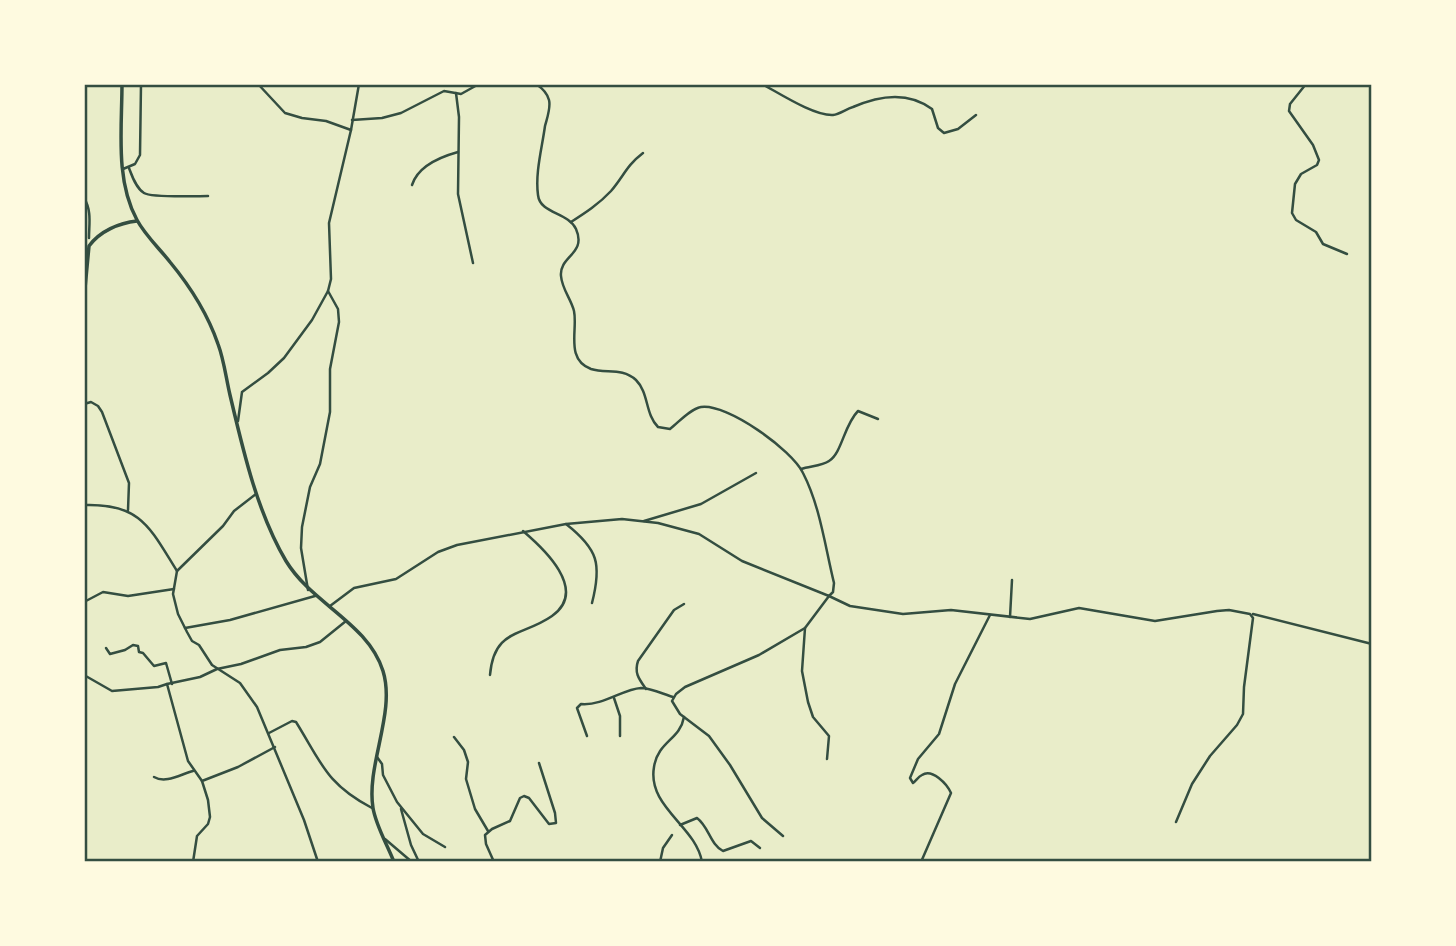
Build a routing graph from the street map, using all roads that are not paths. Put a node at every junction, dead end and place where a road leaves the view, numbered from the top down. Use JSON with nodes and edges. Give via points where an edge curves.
{"nodes":[{"id":1,"x":122,"y":84,"type":"edge"},
{"id":2,"x":141,"y":84,"type":"edge"},
{"id":3,"x":258,"y":84,"type":"edge"},
{"id":4,"x":359,"y":84,"type":"edge"},
{"id":5,"x":479,"y":84,"type":"edge"},
{"id":6,"x":536,"y":84,"type":"edge"},
{"id":7,"x":762,"y":84,"type":"edge"},
{"id":8,"x":1306,"y":84,"type":"edge"},
{"id":9,"x":456,"y":93,"type":"junction"},
{"id":10,"x":976,"y":115,"type":"dead end"},
{"id":11,"x":352,"y":120,"type":"junction"},
{"id":12,"x":351,"y":130,"type":"junction"},
{"id":13,"x":458,"y":152,"type":"junction"},
{"id":14,"x":643,"y":153,"type":"dead end"},
{"id":15,"x":126,"y":169,"type":"junction"},
{"id":16,"x":412,"y":185,"type":"dead end"},
{"id":17,"x":208,"y":196,"type":"dead end"},
{"id":18,"x":84,"y":198,"type":"edge"},
{"id":19,"x":137,"y":221,"type":"junction"},
{"id":20,"x":571,"y":222,"type":"junction"},
{"id":21,"x":89,"y":239,"type":"edge"},
{"id":22,"x":1346,"y":254,"type":"dead end"},
{"id":23,"x":473,"y":263,"type":"dead end"},
{"id":24,"x":328,"y":291,"type":"junction"},
{"id":25,"x":84,"y":299,"type":"edge"},
{"id":26,"x":84,"y":404,"type":"edge"},
{"id":27,"x":877,"y":419,"type":"dead end"},
{"id":28,"x":237,"y":424,"type":"junction"},
{"id":29,"x":801,"y":469,"type":"junction"},
{"id":30,"x":755,"y":473,"type":"dead end"},
{"id":31,"x":257,"y":493,"type":"junction"},
{"id":32,"x":84,"y":505,"type":"edge"},
{"id":33,"x":128,"y":510,"type":"junction"},
{"id":34,"x":644,"y":521,"type":"junction"},
{"id":35,"x":566,"y":524,"type":"junction"},
{"id":36,"x":523,"y":531,"type":"junction"},
{"id":37,"x":177,"y":571,"type":"junction"},
{"id":38,"x":1012,"y":580,"type":"dead end"},
{"id":39,"x":174,"y":589,"type":"junction"},
{"id":40,"x":308,"y":590,"type":"junction"},
{"id":41,"x":315,"y":596,"type":"junction"},
{"id":42,"x":829,"y":596,"type":"junction"},
{"id":43,"x":84,"y":602,"type":"edge"},
{"id":44,"x":592,"y":603,"type":"dead end"},
{"id":45,"x":684,"y":604,"type":"dead end"},
{"id":46,"x":329,"y":607,"type":"junction"},
{"id":47,"x":1250,"y":614,"type":"junction"},
{"id":48,"x":990,"y":615,"type":"junction"},
{"id":49,"x":1010,"y":617,"type":"junction"},
{"id":50,"x":346,"y":621,"type":"junction"},
{"id":51,"x":186,"y":628,"type":"junction"},
{"id":52,"x":805,"y":628,"type":"junction"},
{"id":53,"x":1372,"y":644,"type":"edge"},
{"id":54,"x":106,"y":648,"type":"dead end"},
{"id":55,"x":217,"y":669,"type":"junction"},
{"id":56,"x":84,"y":675,"type":"edge"},
{"id":57,"x":490,"y":676,"type":"dead end"},
{"id":58,"x":170,"y":684,"type":"junction"},
{"id":59,"x":646,"y":689,"type":"junction"},
{"id":60,"x":673,"y":697,"type":"junction"},
{"id":61,"x":614,"y":698,"type":"junction"},
{"id":62,"x":684,"y":717,"type":"junction"},
{"id":63,"x":270,"y":733,"type":"junction"},
{"id":64,"x":587,"y":736,"type":"dead end"},
{"id":65,"x":620,"y":736,"type":"dead end"},
{"id":66,"x":454,"y":737,"type":"dead end"},
{"id":67,"x":275,"y":747,"type":"junction"},
{"id":68,"x":377,"y":757,"type":"junction"},
{"id":69,"x":827,"y":759,"type":"dead end"},
{"id":70,"x":539,"y":763,"type":"dead end"},
{"id":71,"x":193,"y":771,"type":"junction"},
{"id":72,"x":154,"y":778,"type":"dead end"},
{"id":73,"x":202,"y":781,"type":"junction"},
{"id":74,"x":401,"y":806,"type":"junction"},
{"id":75,"x":373,"y":808,"type":"junction"},
{"id":76,"x":1176,"y":822,"type":"dead end"},
{"id":77,"x":680,"y":825,"type":"junction"},
{"id":78,"x":488,"y":831,"type":"junction"},
{"id":79,"x":671,"y":835,"type":"dead end"},
{"id":80,"x":783,"y":836,"type":"dead end"},
{"id":81,"x":384,"y":838,"type":"junction"},
{"id":82,"x":445,"y":847,"type":"dead end"},
{"id":83,"x":760,"y":848,"type":"dead end"},
{"id":84,"x":194,"y":862,"type":"edge"},
{"id":85,"x":318,"y":862,"type":"edge"},
{"id":86,"x":394,"y":862,"type":"edge"},
{"id":87,"x":412,"y":862,"type":"edge"},
{"id":88,"x":419,"y":862,"type":"edge"},
{"id":89,"x":495,"y":862,"type":"edge"},
{"id":90,"x":660,"y":862,"type":"edge"},
{"id":91,"x":702,"y":862,"type":"edge"},
{"id":92,"x":921,"y":862,"type":"edge"}],
"edges":[{"from":1,"to":15,"type":"street"},
{"from":2,"to":15,"type":"street","via":[[140,155]]},
{"from":3,"to":12,"type":"street","via":[[285,113]]},
{"from":4,"to":11,"type":"street"},
{"from":5,"to":9,"type":"street"},
{"from":6,"to":20,"type":"street","via":[[550,104],[538,198]]},
{"from":7,"to":10,"type":"street","via":[[796,103],[832,115],[874,99],[902,98],[930,107],[944,133]]},
{"from":8,"to":22,"type":"street","via":[[1289,111],[1319,160],[1294,184],[1292,214],[1316,232],[1323,244]]},
{"from":9,"to":11,"type":"street","via":[[436,93],[392,116]]},
{"from":9,"to":13,"type":"street"},
{"from":11,"to":12,"type":"street"},
{"from":12,"to":24,"type":"street","via":[[329,223]]},
{"from":13,"to":16,"type":"street","via":[[424,168]]},
{"from":13,"to":23,"type":"street","via":[[458,194]]},
{"from":14,"to":20,"type":"street","via":[[625,168],[602,200]]},
{"from":15,"to":17,"type":"street","via":[[146,194]]},
{"from":15,"to":19,"type":"street","via":[[128,200]]},
{"from":18,"to":21,"type":"street","via":[[90,216]]},
{"from":19,"to":21,"type":"street"},
{"from":19,"to":28,"type":"street","via":[[206,318],[218,343]]},
{"from":20,"to":29,"type":"street","via":[[578,244],[563,264],[561,277],[575,317],[575,349],[582,363],[634,378],[659,427],[670,429],[698,408],[712,408],[765,435]]},
{"from":21,"to":25,"type":"street"},
{"from":24,"to":28,"type":"street","via":[[284,358],[242,392]]},
{"from":24,"to":40,"type":"street","via":[[339,322],[330,369],[330,412],[302,527]]},
{"from":26,"to":33,"type":"street","via":[[91,402],[102,412],[129,483]]},
{"from":27,"to":29,"type":"street","via":[[859,411],[833,459]]},
{"from":28,"to":31,"type":"street"},
{"from":29,"to":42,"type":"street","via":[[834,583]]},
{"from":30,"to":34,"type":"street","via":[[701,504]]},
{"from":31,"to":37,"type":"street"},
{"from":31,"to":40,"type":"street","via":[[277,546]]},
{"from":32,"to":33,"type":"street"},
{"from":33,"to":37,"type":"street","via":[[145,522]]},
{"from":34,"to":35,"type":"street"},
{"from":34,"to":42,"type":"street","via":[[699,534],[742,561]]},
{"from":35,"to":36,"type":"street"},
{"from":35,"to":44,"type":"street","via":[[592,550],[597,570]]},
{"from":36,"to":46,"type":"street","via":[[446,549],[396,579],[354,588]]},
{"from":36,"to":57,"type":"street","via":[[560,570],[564,599],[552,616],[502,643],[493,655]]},
{"from":37,"to":39,"type":"street"},
{"from":38,"to":49,"type":"street"},
{"from":39,"to":43,"type":"street","via":[[128,596],[103,592]]},
{"from":39,"to":51,"type":"street","via":[[178,614]]},
{"from":40,"to":41,"type":"street"},
{"from":41,"to":46,"type":"street"},
{"from":41,"to":51,"type":"street"},
{"from":42,"to":48,"type":"street","via":[[850,606],[880,611],[951,610]]},
{"from":42,"to":52,"type":"street"},
{"from":45,"to":59,"type":"street","via":[[674,610],[638,661],[637,675]]},
{"from":46,"to":50,"type":"street"},
{"from":47,"to":49,"type":"street","via":[[1217,611],[1155,621],[1079,608],[1030,618]]},
{"from":47,"to":53,"type":"street"},
{"from":47,"to":76,"type":"street","via":[[1243,714],[1192,783]]},
{"from":48,"to":49,"type":"street"},
{"from":48,"to":92,"type":"street","via":[[955,684],[939,734],[918,759],[910,778],[912,783],[929,773],[951,793]]},
{"from":50,"to":55,"type":"street","via":[[320,642]]},
{"from":50,"to":68,"type":"street","via":[[377,655],[385,680],[386,707]]},
{"from":51,"to":55,"type":"street"},
{"from":52,"to":60,"type":"street"},
{"from":52,"to":69,"type":"street","via":[[802,671],[810,712],[829,736]]},
{"from":54,"to":58,"type":"street","via":[[110,654],[138,646],[154,666],[166,663]]},
{"from":55,"to":58,"type":"street"},
{"from":55,"to":63,"type":"street","via":[[245,689]]},
{"from":56,"to":58,"type":"street","via":[[112,691]]},
{"from":58,"to":71,"type":"street"},
{"from":59,"to":60,"type":"street"},
{"from":59,"to":61,"type":"street"},
{"from":60,"to":62,"type":"street"},
{"from":61,"to":64,"type":"street","via":[[578,708]]},
{"from":61,"to":65,"type":"street"},
{"from":62,"to":77,"type":"street","via":[[681,730],[660,747],[653,769],[660,799]]},
{"from":62,"to":80,"type":"street","via":[[709,736],[762,818]]},
{"from":63,"to":67,"type":"street"},
{"from":63,"to":75,"type":"street","via":[[296,722],[322,768]]},
{"from":66,"to":78,"type":"street","via":[[464,750],[466,779]]},
{"from":67,"to":73,"type":"street"},
{"from":67,"to":85,"type":"street"},
{"from":68,"to":74,"type":"street"},
{"from":68,"to":75,"type":"street"},
{"from":70,"to":78,"type":"street","via":[[555,822],[549,824],[524,796],[510,821]]},
{"from":71,"to":72,"type":"street"},
{"from":71,"to":73,"type":"street"},
{"from":73,"to":84,"type":"street","via":[[210,817],[197,836]]},
{"from":74,"to":82,"type":"street","via":[[423,834]]},
{"from":74,"to":88,"type":"street"},
{"from":75,"to":81,"type":"street"},
{"from":77,"to":83,"type":"street","via":[[697,818],[702,821],[723,851],[751,841]]},
{"from":77,"to":91,"type":"street","via":[[699,848]]},
{"from":78,"to":89,"type":"street","via":[[485,838]]},
{"from":79,"to":90,"type":"street"},
{"from":81,"to":86,"type":"street"},
{"from":81,"to":87,"type":"street"}]}
